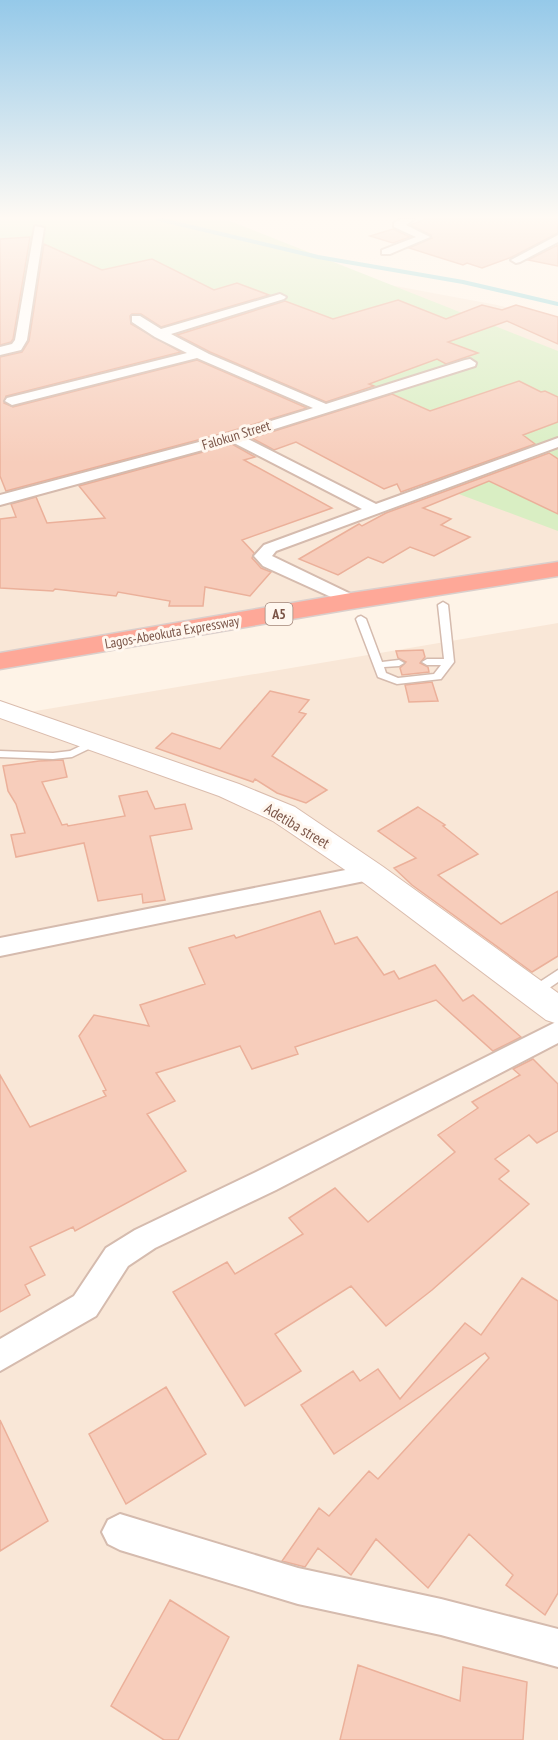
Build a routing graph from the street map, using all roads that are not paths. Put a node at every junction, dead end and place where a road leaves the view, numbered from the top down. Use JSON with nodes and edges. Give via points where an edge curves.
{"nodes":[{"id":1,"x":27,"y":300,"type":"edge"},
{"id":2,"x":270,"y":300,"type":"edge"},
{"id":3,"x":136,"y":319,"type":"dead end"},
{"id":4,"x":159,"y":334,"type":"junction"},
{"id":5,"x":0,"y":351,"type":"edge"},
{"id":6,"x":197,"y":354,"type":"junction"},
{"id":7,"x":470,"y":363,"type":"dead end"},
{"id":8,"x":12,"y":401,"type":"dead end"},
{"id":9,"x":324,"y":408,"type":"junction"},
{"id":10,"x":234,"y":437,"type":"junction"},
{"id":11,"x":558,"y":442,"type":"edge"},
{"id":12,"x":0,"y":500,"type":"edge"},
{"id":13,"x":375,"y":509,"type":"junction"},
{"id":14,"x":558,"y":569,"type":"edge"},
{"id":15,"x":558,"y":586,"type":"edge"},
{"id":16,"x":443,"y":605,"type":"junction"},
{"id":17,"x":356,"y":610,"type":"junction"},
{"id":18,"x":0,"y":662,"type":"edge"},
{"id":19,"x":427,"y":662,"type":"dead end"},
{"id":20,"x":449,"y":662,"type":"junction"},
{"id":21,"x":399,"y":663,"type":"dead end"},
{"id":22,"x":378,"y":665,"type":"junction"},
{"id":23,"x":0,"y":678,"type":"edge"},
{"id":24,"x":0,"y":709,"type":"edge"},
{"id":25,"x":97,"y":741,"type":"junction"},
{"id":26,"x":0,"y":754,"type":"edge"},
{"id":27,"x":371,"y":873,"type":"junction"},
{"id":28,"x":0,"y":947,"type":"edge"},
{"id":29,"x":546,"y":984,"type":"edge"},
{"id":30,"x":558,"y":1011,"type":"edge"},
{"id":31,"x":558,"y":1031,"type":"edge"},
{"id":32,"x":0,"y":1356,"type":"edge"},
{"id":33,"x":120,"y":1532,"type":"dead end"},
{"id":34,"x":558,"y":1648,"type":"edge"}],
"edges":[{"from":1,"to":5,"type":"street","via":[[21,340],[17,347]]},
{"from":2,"to":4,"type":"street"},
{"from":3,"to":4,"type":"street"},
{"from":4,"to":6,"type":"street"},
{"from":6,"to":8,"type":"street"},
{"from":6,"to":9,"type":"street"},
{"from":7,"to":9,"type":"street","name":"Falokun Street"},
{"from":9,"to":10,"type":"street","name":"Falokun Street"},
{"from":10,"to":12,"type":"street","name":"Falokun Street"},
{"from":10,"to":13,"type":"street"},
{"from":11,"to":13,"type":"street"},
{"from":13,"to":17,"type":"street","via":[[270,548],[262,556]]},
{"from":14,"to":17,"type":"highway","name":"Lagos-Abeokuta Expressway","number":"A5"},
{"from":15,"to":16,"type":"highway","name":"Lagos-Abeokuta Expressway","number":"A5"},
{"from":16,"to":17,"type":"highway","name":"Lagos-Abeokuta Expressway","number":"A5"},
{"from":16,"to":20,"type":"lane"},
{"from":17,"to":18,"type":"highway","name":"Lagos-Abeokuta Expressway","number":"A5"},
{"from":17,"to":22,"type":"lane"},
{"from":17,"to":23,"type":"highway","name":"Lagos-Abeokuta Expressway","number":"A5"},
{"from":19,"to":20,"type":"lane"},
{"from":20,"to":22,"type":"lane","via":[[437,677],[396,681],[382,675]]},
{"from":21,"to":22,"type":"lane"},
{"from":24,"to":25,"type":"street","name":"Adetiba street"},
{"from":25,"to":26,"type":"lane","via":[[72,754]]},
{"from":25,"to":27,"type":"street","name":"Adetiba street","via":[[284,814]]},
{"from":27,"to":28,"type":"street"},
{"from":27,"to":29,"type":"street","name":"Adetiba street"},
{"from":29,"to":30,"type":"street","name":"Adetiba street"},
{"from":31,"to":32,"type":"street","via":[[145,1239],[117,1257],[85,1306]]},
{"from":33,"to":34,"type":"street","via":[[298,1586],[441,1617]]}]}
